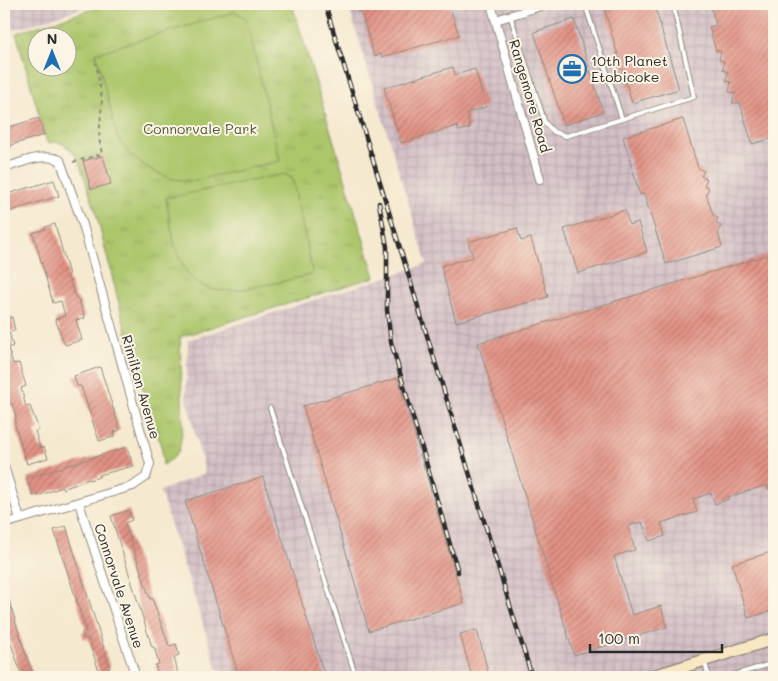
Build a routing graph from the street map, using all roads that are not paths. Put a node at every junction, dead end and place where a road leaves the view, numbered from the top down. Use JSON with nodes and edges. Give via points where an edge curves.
{"nodes":[{"id":1,"x":491,"y":4,"type":"edge"},
{"id":2,"x":547,"y":4,"type":"edge"},
{"id":3,"x":585,"y":4,"type":"edge"},
{"id":4,"x":673,"y":4,"type":"edge"},
{"id":5,"x":510,"y":15,"type":"junction"},
{"id":6,"x":496,"y":20,"type":"junction"},
{"id":7,"x":622,"y":119,"type":"junction"},
{"id":8,"x":4,"y":168,"type":"edge"},
{"id":9,"x":540,"y":179,"type":"dead end"},
{"id":10,"x":270,"y":408,"type":"dead end"},
{"id":11,"x":4,"y":466,"type":"edge"},
{"id":12,"x":79,"y":503,"type":"junction"},
{"id":13,"x":20,"y":518,"type":"junction"},
{"id":14,"x":4,"y":524,"type":"edge"},
{"id":15,"x":774,"y":639,"type":"edge"},
{"id":16,"x":704,"y":661,"type":"junction"},
{"id":17,"x":774,"y":663,"type":"edge"},
{"id":18,"x":136,"y":677,"type":"edge"},
{"id":19,"x":356,"y":677,"type":"edge"},
{"id":20,"x":650,"y":677,"type":"edge"},
{"id":21,"x":709,"y":677,"type":"edge"},
{"id":22,"x":727,"y":677,"type":"edge"}],
"edges":[{"from":1,"to":6,"type":"street","name":"Rangemore Road"},
{"from":2,"to":5,"type":"street"},
{"from":3,"to":7,"type":"lane"},
{"from":4,"to":7,"type":"lane","via":[[694,96]]},
{"from":5,"to":6,"type":"street"},
{"from":5,"to":7,"type":"lane","via":[[545,123],[554,132],[566,136]]},
{"from":6,"to":9,"type":"street","name":"Rangemore Road"},
{"from":8,"to":12,"type":"street","name":"Rimilton Avenue","via":[[40,157],[53,156],[60,160],[83,225],[150,464],[146,476],[133,486]]},
{"from":10,"to":19,"type":"lane"},
{"from":11,"to":13,"type":"street"},
{"from":12,"to":13,"type":"street","name":"Rimilton Avenue"},
{"from":12,"to":18,"type":"street","name":"Connorvale Avenue"},
{"from":13,"to":14,"type":"street","name":"Rimilton Avenue"},
{"from":15,"to":16,"type":"main road"},
{"from":16,"to":20,"type":"main road"},
{"from":16,"to":21,"type":"lane"},
{"from":17,"to":22,"type":"lane"}]}
